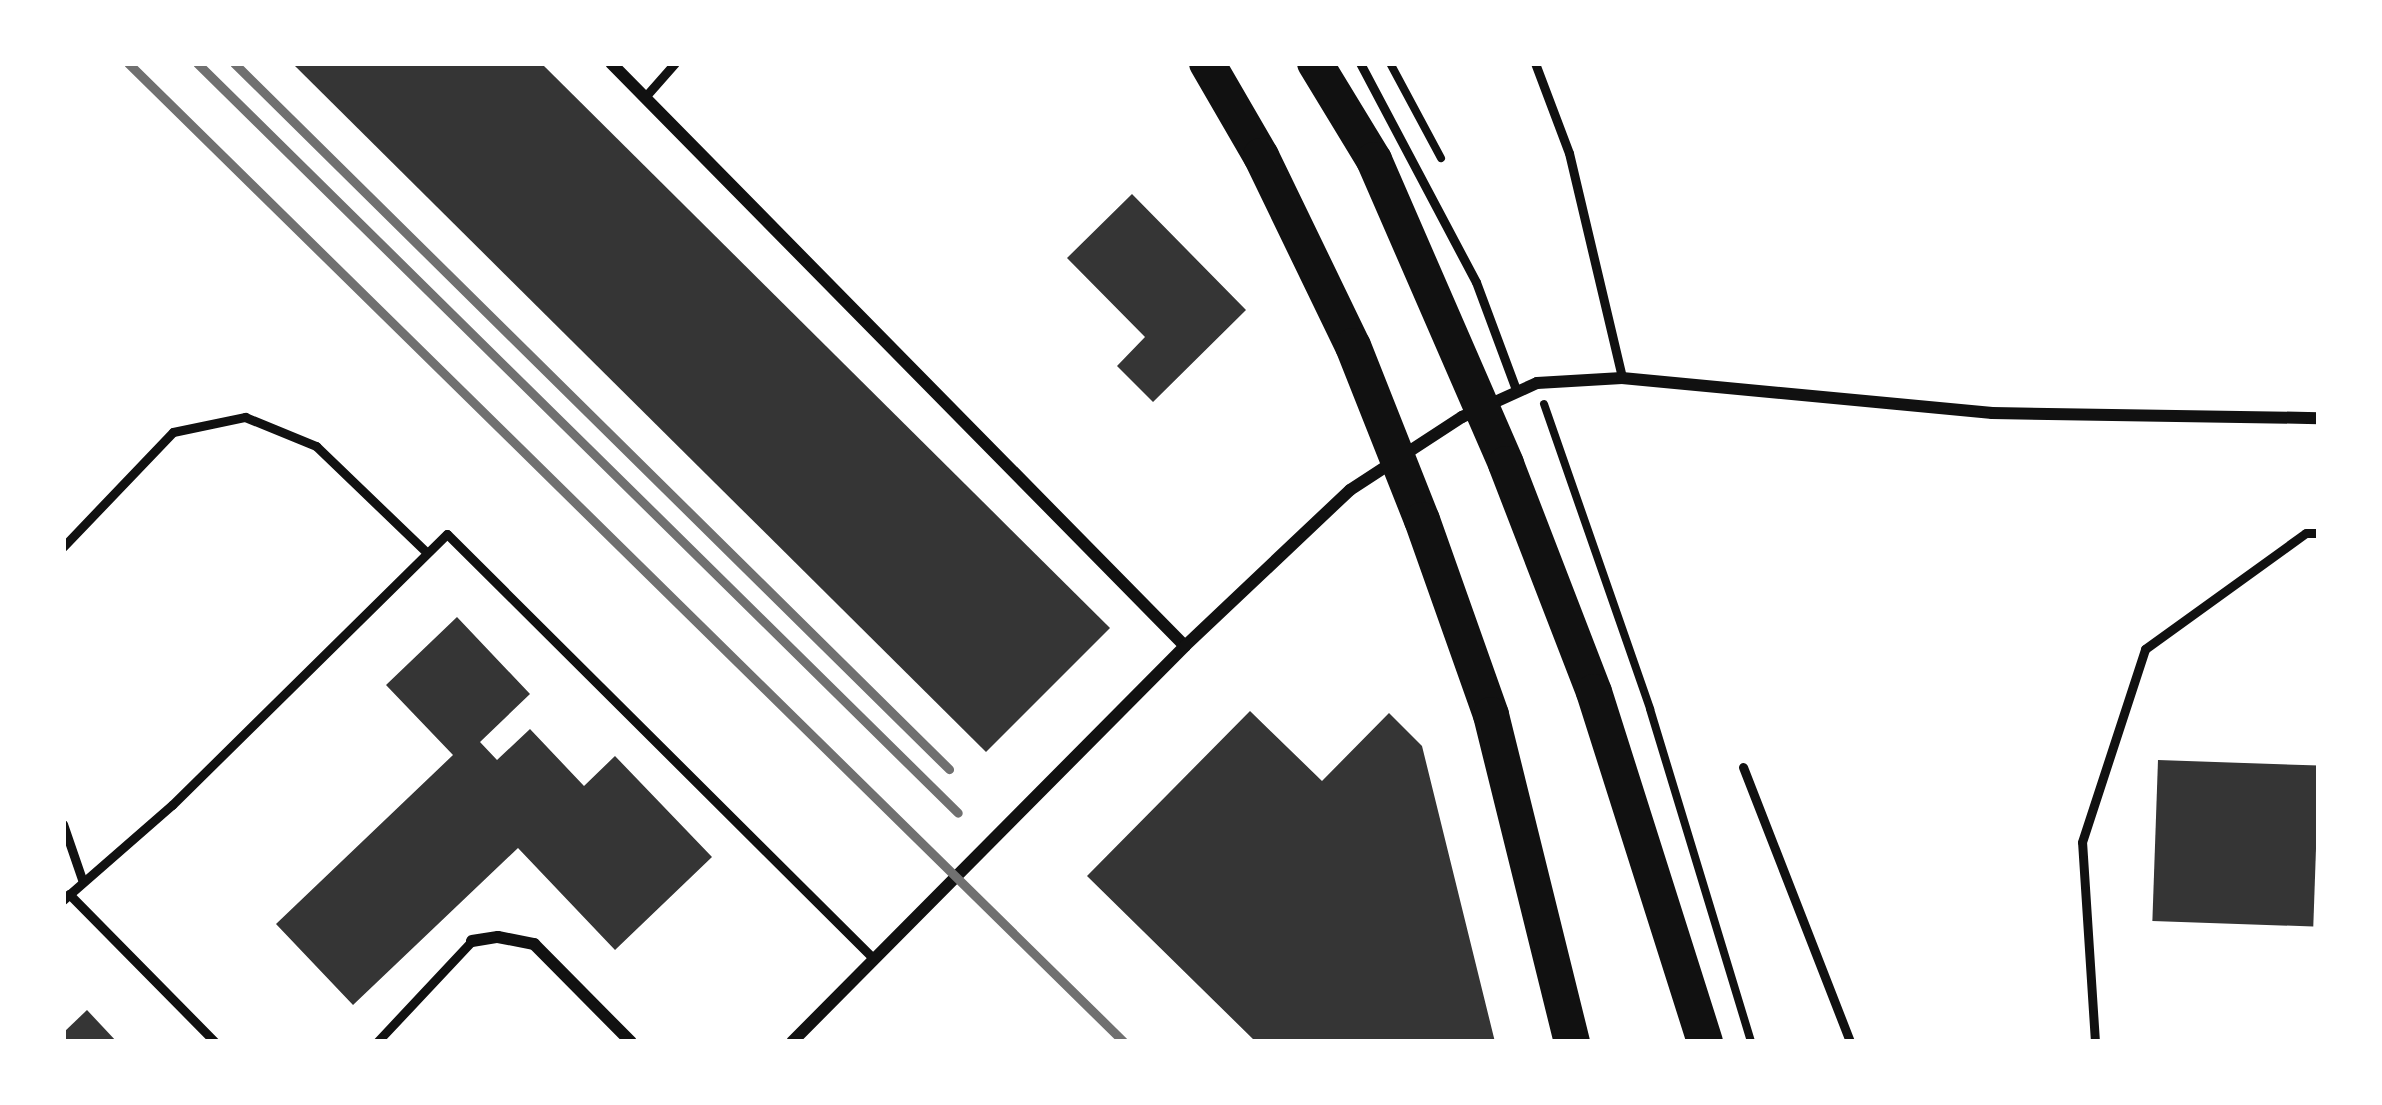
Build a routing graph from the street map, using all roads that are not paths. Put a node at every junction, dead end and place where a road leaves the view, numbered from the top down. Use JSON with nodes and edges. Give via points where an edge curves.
{"nodes":[{"id":1,"x":611,"y":63,"type":"edge"},
{"id":2,"x":675,"y":63,"type":"edge"},
{"id":3,"x":1207,"y":63,"type":"edge"},
{"id":4,"x":1315,"y":63,"type":"edge"},
{"id":5,"x":1360,"y":63,"type":"edge"},
{"id":6,"x":1534,"y":63,"type":"edge"},
{"id":7,"x":645,"y":97,"type":"junction"},
{"id":8,"x":1622,"y":378,"type":"junction"},
{"id":9,"x":1516,"y":392,"type":"junction"},
{"id":10,"x":2319,"y":418,"type":"edge"},
{"id":11,"x":2319,"y":533,"type":"edge"},
{"id":12,"x":63,"y":547,"type":"edge"},
{"id":13,"x":427,"y":553,"type":"junction"},
{"id":14,"x":1185,"y":646,"type":"junction"},
{"id":15,"x":1744,"y":767,"type":"dead end"},
{"id":16,"x":63,"y":824,"type":"edge"},
{"id":17,"x":83,"y":882,"type":"junction"},
{"id":18,"x":66,"y":897,"type":"edge"},
{"id":19,"x":472,"y":940,"type":"joint"},
{"id":20,"x":873,"y":958,"type":"junction"},
{"id":21,"x":215,"y":1042,"type":"edge"},
{"id":22,"x":377,"y":1042,"type":"edge"},
{"id":23,"x":631,"y":1042,"type":"edge"},
{"id":24,"x":792,"y":1042,"type":"edge"},
{"id":25,"x":1572,"y":1042,"type":"edge"},
{"id":26,"x":1705,"y":1042,"type":"edge"},
{"id":27,"x":1850,"y":1042,"type":"edge"},
{"id":28,"x":2095,"y":1042,"type":"edge"}],
"edges":[{"from":1,"to":7,"type":"street"},
{"from":2,"to":7,"type":"lane"},
{"from":3,"to":25,"type":"highway","via":[[1353,346],[1422,520],[1491,715]]},
{"from":4,"to":26,"type":"highway","via":[[1374,160],[1506,464],[1594,692]]},
{"from":5,"to":9,"type":"lane","via":[[1476,282]]},
{"from":6,"to":8,"type":"lane","via":[[1569,153]]},
{"from":7,"to":14,"type":"street"},
{"from":8,"to":9,"type":"street","via":[[1537,383]]},
{"from":8,"to":10,"type":"street","via":[[1992,413]]},
{"from":9,"to":14,"type":"street","via":[[1350,490]]},
{"from":11,"to":28,"type":"lane","via":[[2306,533],[2145,649],[2082,842]]},
{"from":12,"to":13,"type":"lane","via":[[173,432],[245,417],[316,446]]},
{"from":13,"to":17,"type":"lane"},
{"from":13,"to":20,"type":"lane","via":[[447,534]]},
{"from":14,"to":20,"type":"street"},
{"from":15,"to":27,"type":"lane"},
{"from":16,"to":17,"type":"lane"},
{"from":17,"to":18,"type":"lane"},
{"from":18,"to":21,"type":"lane"},
{"from":19,"to":22,"type":"lane"},
{"from":19,"to":23,"type":"street","via":[[534,944]]},
{"from":20,"to":24,"type":"street"}]}
